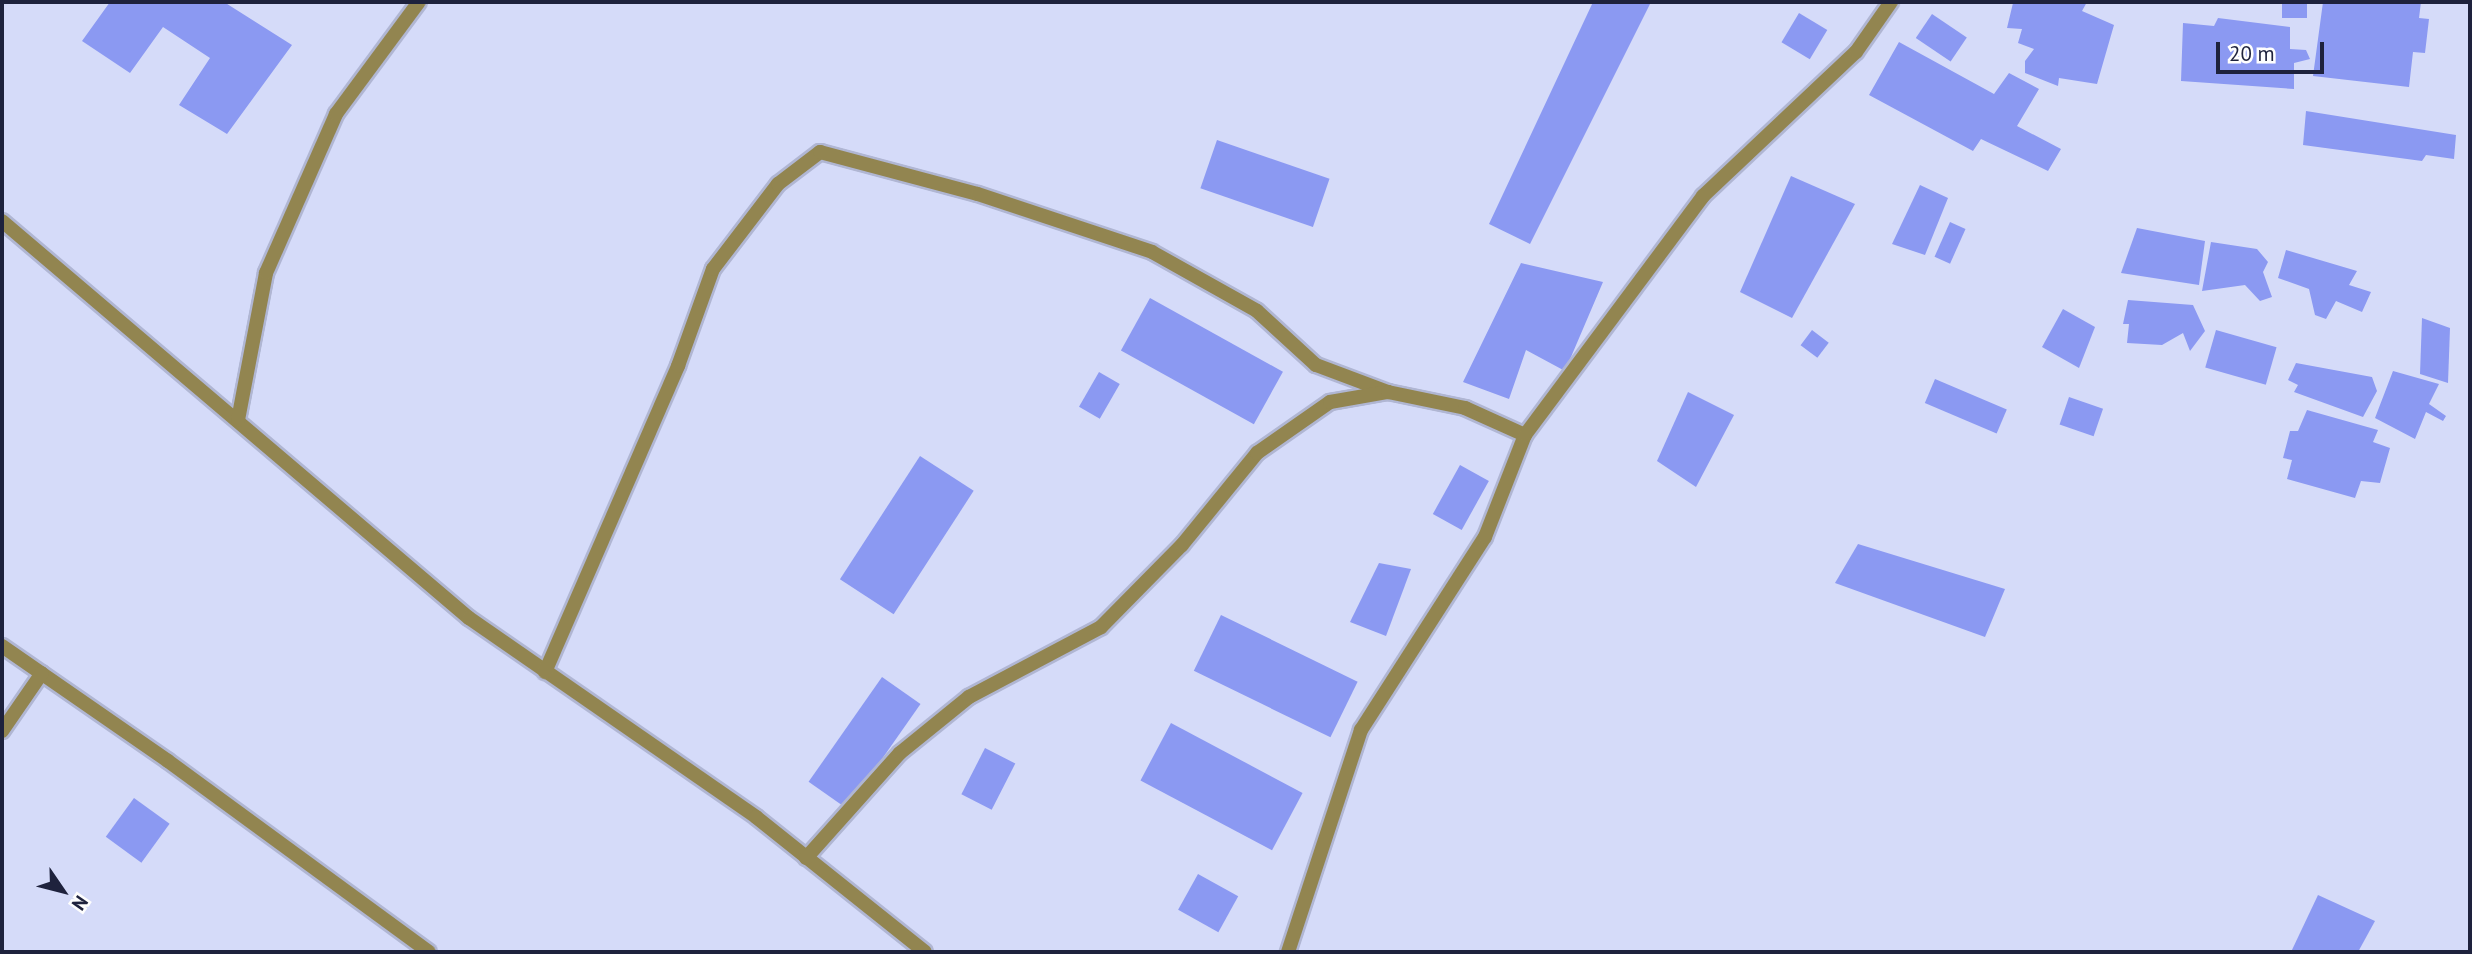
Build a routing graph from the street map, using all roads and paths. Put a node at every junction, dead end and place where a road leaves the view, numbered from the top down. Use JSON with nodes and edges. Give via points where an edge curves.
{"nodes":[{"id":1,"x":419,"y":2,"type":"edge"},
{"id":2,"x":1891,"y":2,"type":"edge"},
{"id":3,"x":2,"y":221,"type":"edge"},
{"id":4,"x":1388,"y":392,"type":"junction"},
{"id":5,"x":238,"y":420,"type":"junction"},
{"id":6,"x":1525,"y":435,"type":"junction"},
{"id":7,"x":2,"y":646,"type":"edge"},
{"id":8,"x":545,"y":672,"type":"junction"},
{"id":9,"x":42,"y":673,"type":"junction"},
{"id":10,"x":2,"y":731,"type":"edge"},
{"id":11,"x":806,"y":858,"type":"junction"},
{"id":12,"x":429,"y":952,"type":"edge"},
{"id":13,"x":925,"y":952,"type":"edge"},
{"id":14,"x":1288,"y":952,"type":"edge"}],
"edges":[{"from":1,"to":5,"type":"street","via":[[336,114],[266,273]]},
{"from":2,"to":6,"type":"street","via":[[1856,51],[1703,196]]},
{"from":3,"to":5,"type":"street"},
{"from":4,"to":6,"type":"street","via":[[1465,408]]},
{"from":4,"to":8,"type":"street","via":[[1316,365],[1257,311],[1152,253],[978,194],[820,152],[778,184],[713,269],[678,366]]},
{"from":4,"to":11,"type":"street","via":[[1330,402],[1256,453],[1182,545],[1101,627],[969,697],[900,753]]},
{"from":5,"to":8,"type":"street","via":[[469,618]]},
{"from":6,"to":14,"type":"street","via":[[1485,537],[1361,730]]},
{"from":7,"to":9,"type":"street"},
{"from":8,"to":11,"type":"street","via":[[756,817]]},
{"from":9,"to":10,"type":"street"},
{"from":9,"to":12,"type":"street"},
{"from":11,"to":13,"type":"street"}]}
